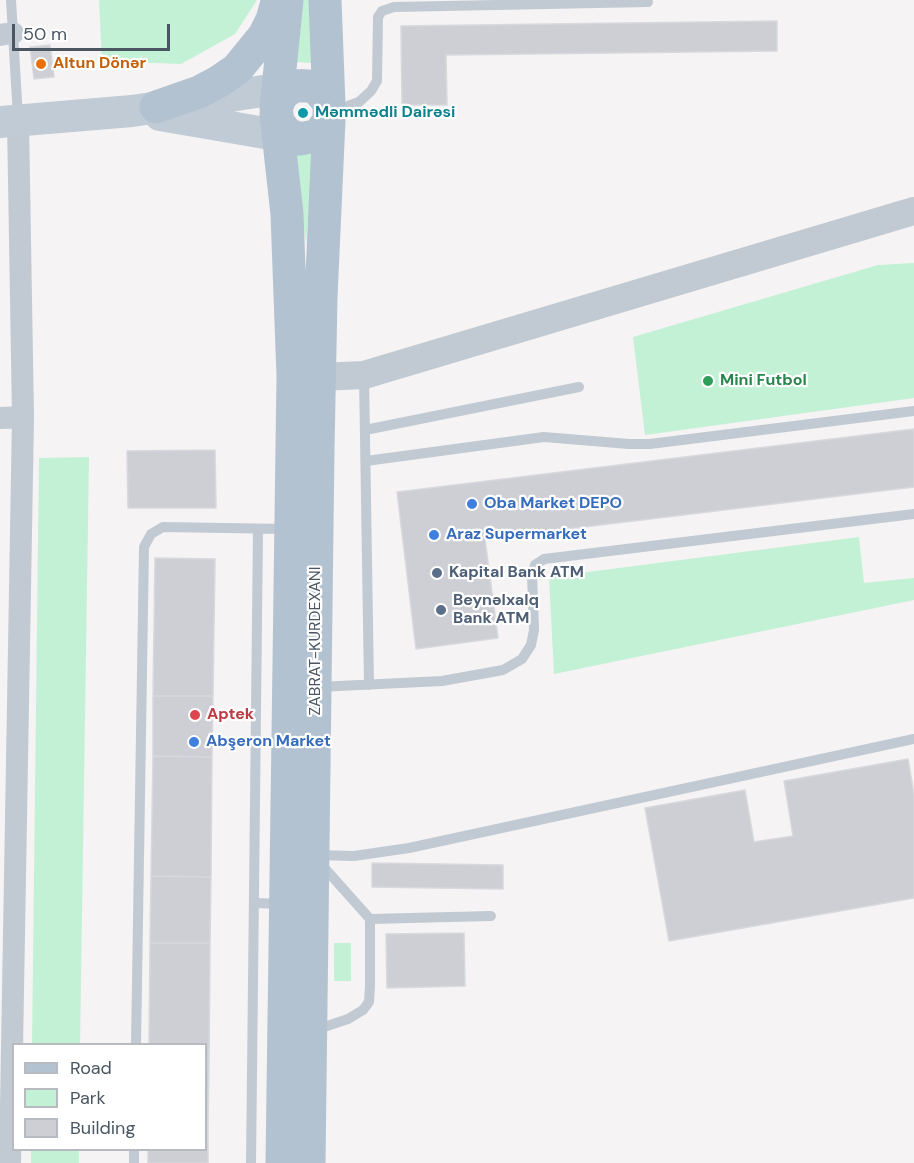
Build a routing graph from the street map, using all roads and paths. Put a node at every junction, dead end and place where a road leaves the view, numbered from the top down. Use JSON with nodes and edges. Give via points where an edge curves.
{"nodes":[{"id":1,"x":11,"y":0,"type":"edge"},
{"id":2,"x":277,"y":0,"type":"edge"},
{"id":3,"x":287,"y":0,"type":"edge"},
{"id":4,"x":325,"y":0,"type":"edge"},
{"id":5,"x":648,"y":3,"type":"dead end"},
{"id":6,"x":6,"y":34,"type":"edge"},
{"id":7,"x":144,"y":109,"type":"junction"},
{"id":8,"x":285,"y":112,"type":"junction"},
{"id":9,"x":329,"y":113,"type":"junction"},
{"id":10,"x":9,"y":122,"type":"edge"},
{"id":11,"x":914,"y":211,"type":"edge"},
{"id":12,"x":364,"y":375,"type":"junction"},
{"id":13,"x":306,"y":376,"type":"junction"},
{"id":14,"x":579,"y":387,"type":"dead end"},
{"id":15,"x":914,"y":411,"type":"edge"},
{"id":16,"x":23,"y":417,"type":"junction"},
{"id":17,"x":0,"y":418,"type":"edge"},
{"id":18,"x":365,"y":430,"type":"junction"},
{"id":19,"x":366,"y":461,"type":"junction"},
{"id":20,"x":914,"y":514,"type":"edge"},
{"id":21,"x":258,"y":529,"type":"junction"},
{"id":22,"x":290,"y":529,"type":"junction"},
{"id":23,"x":369,"y":685,"type":"junction"},
{"id":24,"x":316,"y":687,"type":"junction"},
{"id":25,"x":914,"y":739,"type":"edge"},
{"id":26,"x":313,"y":855,"type":"junction"},
{"id":27,"x":270,"y":904,"type":"junction"},
{"id":28,"x":491,"y":916,"type":"dead end"},
{"id":29,"x":370,"y":919,"type":"junction"},
{"id":30,"x":296,"y":1031,"type":"junction"},
{"id":31,"x":12,"y":1043,"type":"edge"},
{"id":32,"x":136,"y":1043,"type":"edge"},
{"id":33,"x":12,"y":1048,"type":"edge"},
{"id":34,"x":10,"y":1163,"type":"edge"},
{"id":35,"x":251,"y":1163,"type":"edge"},
{"id":36,"x":282,"y":1163,"type":"edge"},
{"id":37,"x":309,"y":1163,"type":"edge"}],
"edges":[{"from":1,"to":6,"type":"lane"},
{"from":2,"to":7,"type":"main road","via":[[264,36],[237,69],[199,92]]},
{"from":3,"to":8,"type":"main road"},
{"from":4,"to":9,"type":"main road","name":"ZABRAT-KURDEXANI"},
{"from":5,"to":9,"type":"lane","via":[[382,10],[378,17],[377,81],[359,102]]},
{"from":6,"to":10,"type":"lane"},
{"from":7,"to":8,"type":"main road"},
{"from":7,"to":8,"type":"main road"},
{"from":7,"to":10,"type":"main road"},
{"from":8,"to":9,"type":"main road","via":[[316,88],[322,93]]},
{"from":8,"to":9,"type":"main road","via":[[308,139],[321,132]]},
{"from":8,"to":13,"type":"main road","via":[[287,214]]},
{"from":9,"to":13,"type":"main road","name":"ZABRAT-KURDEXANI"},
{"from":10,"to":16,"type":"street"},
{"from":11,"to":12,"type":"street"},
{"from":12,"to":13,"type":"street"},
{"from":12,"to":18,"type":"lane"},
{"from":13,"to":22,"type":"main road"},
{"from":13,"to":24,"type":"main road","name":"ZABRAT-KURDEXANI"},
{"from":14,"to":18,"type":"lane"},
{"from":15,"to":19,"type":"lane","via":[[650,444],[544,436]]},
{"from":16,"to":17,"type":"street"},
{"from":16,"to":31,"type":"street"},
{"from":18,"to":19,"type":"lane"},
{"from":19,"to":23,"type":"lane"},
{"from":20,"to":23,"type":"lane","via":[[544,559],[535,565],[532,574],[534,630],[522,660],[503,670],[442,681]]},
{"from":21,"to":22,"type":"lane"},
{"from":21,"to":27,"type":"lane"},
{"from":21,"to":32,"type":"lane","via":[[163,528],[151,534],[144,547]]},
{"from":22,"to":27,"type":"main road"},
{"from":23,"to":24,"type":"lane"},
{"from":24,"to":26,"type":"main road","name":"ZABRAT-KURDEXANI"},
{"from":25,"to":26,"type":"lane","via":[[409,848],[354,856]]},
{"from":26,"to":29,"type":"lane"},
{"from":26,"to":30,"type":"main road","name":"ZABRAT-KURDEXANI"},
{"from":27,"to":30,"type":"main road"},
{"from":27,"to":35,"type":"lane"},
{"from":28,"to":29,"type":"lane"},
{"from":29,"to":30,"type":"lane","via":[[369,1002],[348,1020]]},
{"from":30,"to":36,"type":"main road"},
{"from":30,"to":37,"type":"main road","name":"ZABRAT-KURDEXANI"},
{"from":33,"to":34,"type":"street"}]}
